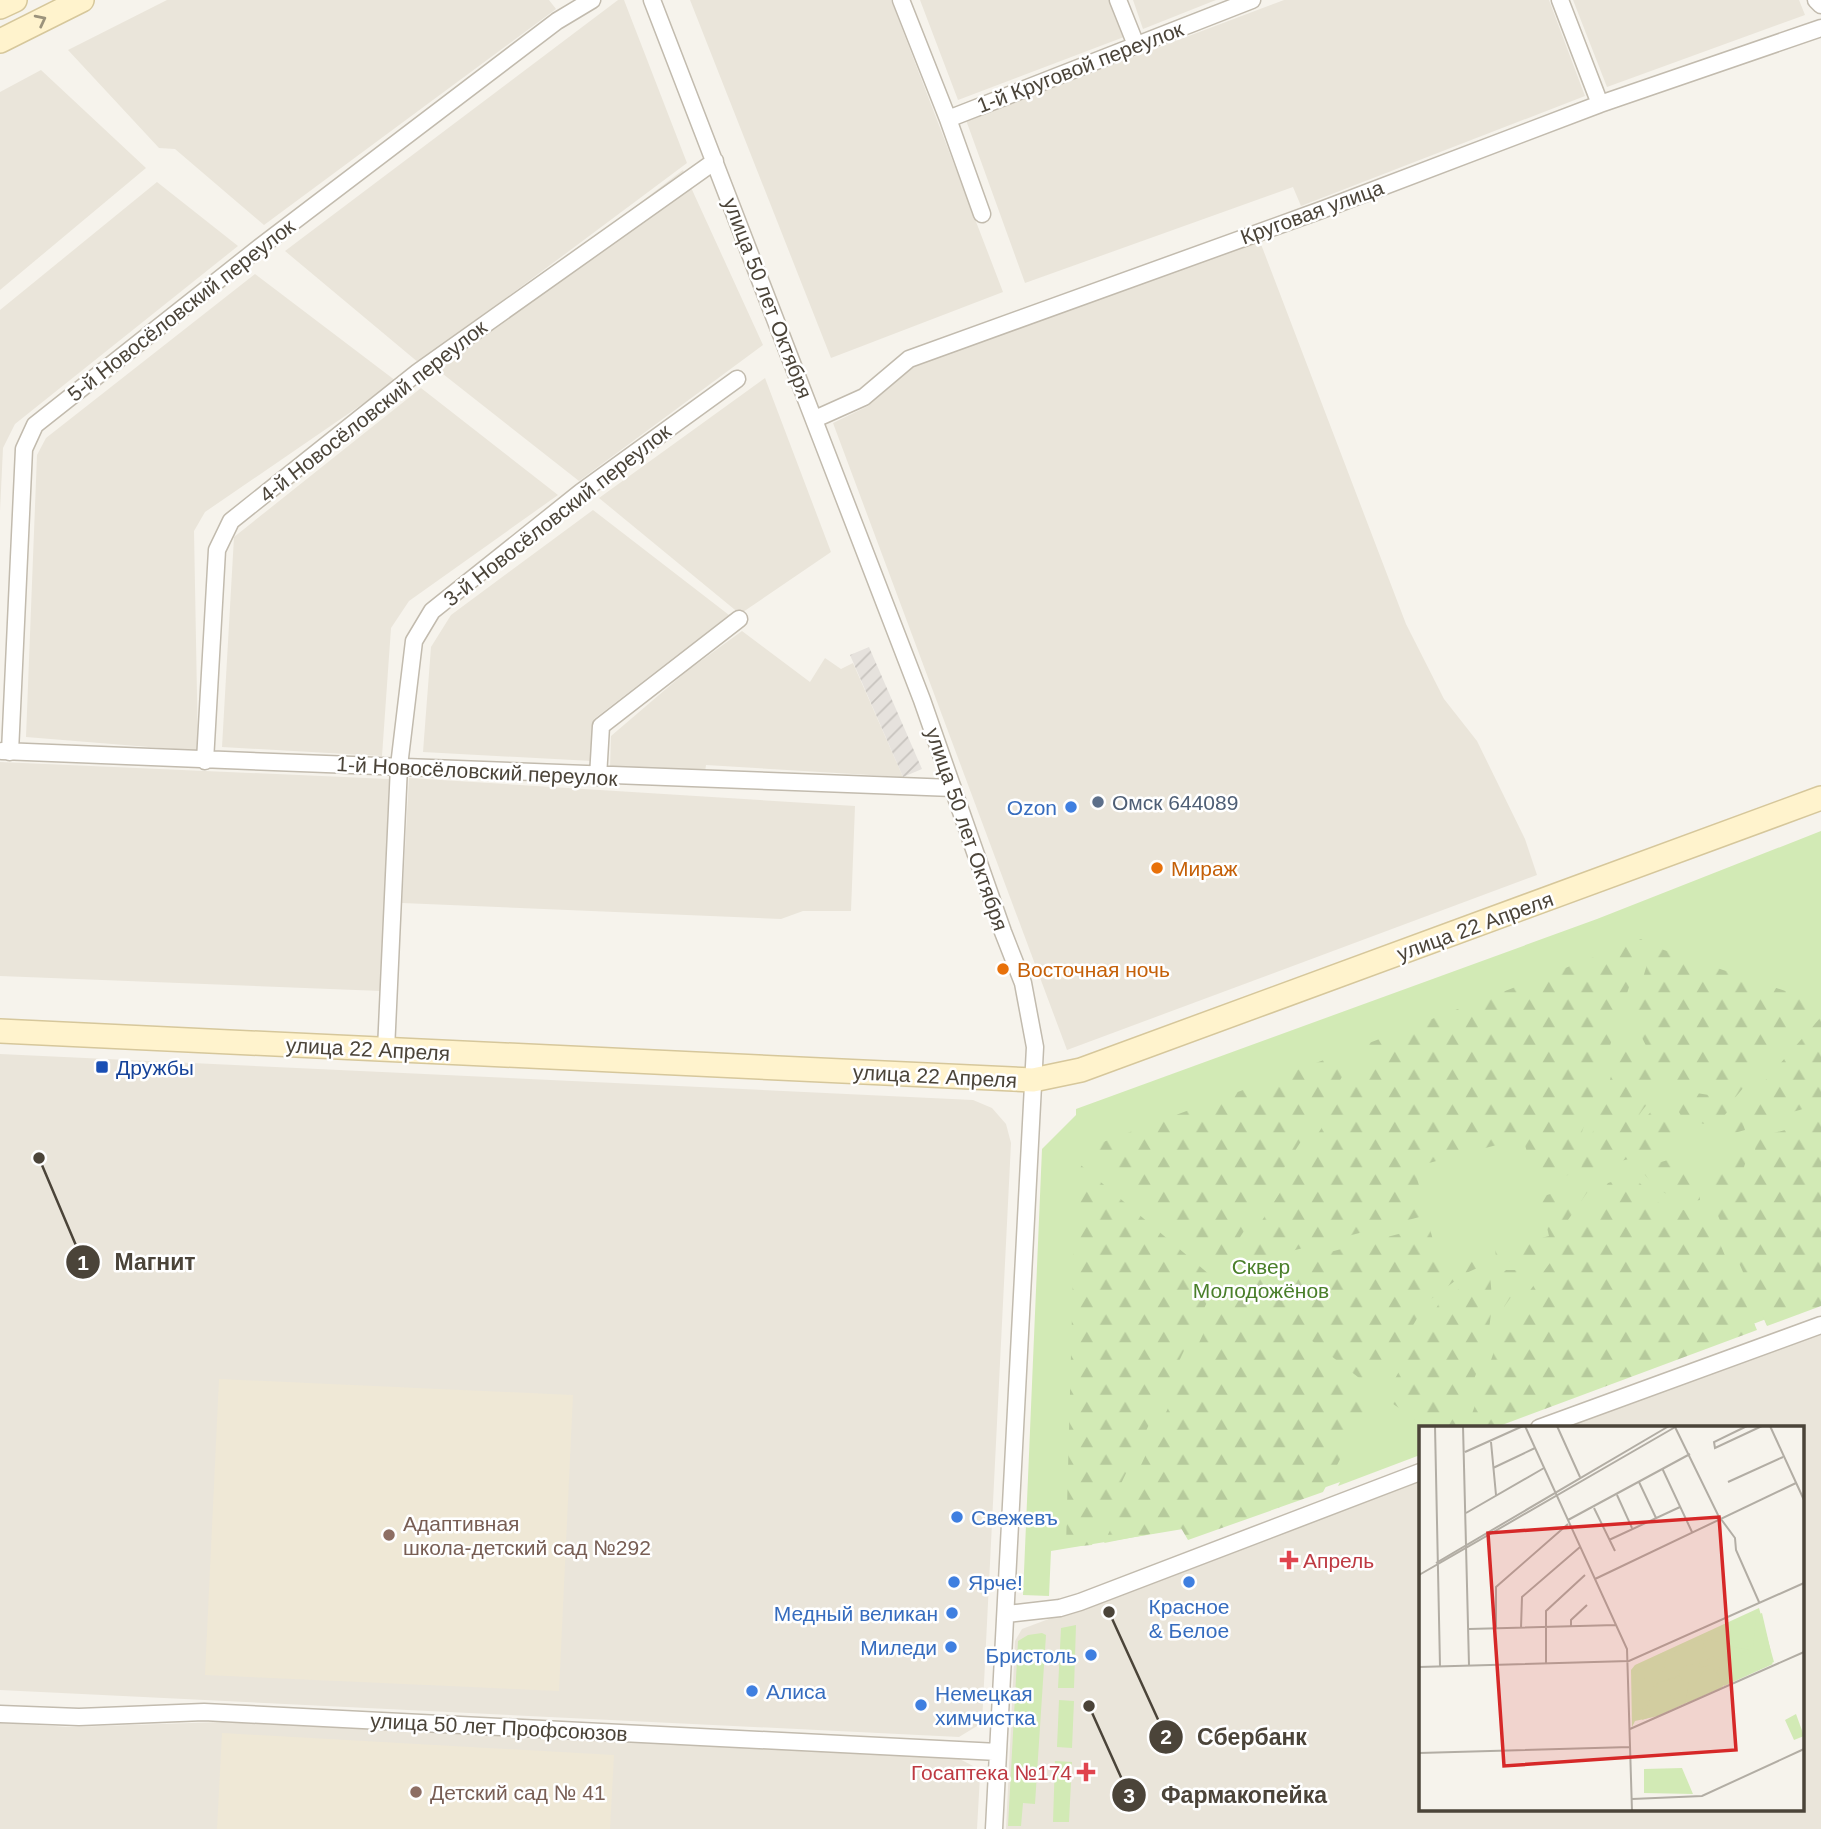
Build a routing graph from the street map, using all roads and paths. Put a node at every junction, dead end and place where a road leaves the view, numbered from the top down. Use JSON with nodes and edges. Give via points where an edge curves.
{"nodes":[{"id":1,"x":15,"y":0,"type":"edge"},
{"id":2,"x":82,"y":0,"type":"edge"},
{"id":3,"x":592,"y":0,"type":"edge"},
{"id":4,"x":652,"y":0,"type":"edge"},
{"id":5,"x":901,"y":0,"type":"edge"},
{"id":6,"x":1118,"y":0,"type":"edge"},
{"id":7,"x":1252,"y":0,"type":"edge"},
{"id":8,"x":1560,"y":0,"type":"edge"},
{"id":9,"x":1816,"y":0,"type":"edge"},
{"id":10,"x":1821,"y":5,"type":"edge"},
{"id":11,"x":0,"y":7,"type":"edge"},
{"id":12,"x":1821,"y":28,"type":"edge"},
{"id":13,"x":0,"y":41,"type":"edge"},
{"id":14,"x":1136,"y":45,"type":"junction"},
{"id":15,"x":1600,"y":104,"type":"junction"},
{"id":16,"x":948,"y":119,"type":"junction"},
{"id":17,"x":715,"y":161,"type":"junction"},
{"id":18,"x":982,"y":214,"type":"dead end"},
{"id":19,"x":737,"y":379,"type":"dead end"},
{"id":20,"x":815,"y":419,"type":"junction"},
{"id":21,"x":739,"y":619,"type":"dead end"},
{"id":22,"x":5,"y":752,"type":"edge"},
{"id":23,"x":205,"y":761,"type":"junction"},
{"id":24,"x":399,"y":766,"type":"junction"},
{"id":25,"x":598,"y":777,"type":"junction"},
{"id":26,"x":953,"y":788,"type":"junction"},
{"id":27,"x":1821,"y":798,"type":"edge"},
{"id":28,"x":0,"y":1031,"type":"edge"},
{"id":29,"x":386,"y":1050,"type":"junction"},
{"id":30,"x":1033,"y":1080,"type":"junction"},
{"id":31,"x":1821,"y":1325,"type":"edge"},
{"id":32,"x":1544,"y":1426,"type":"edge"},
{"id":33,"x":1419,"y":1472,"type":"edge"},
{"id":34,"x":1007,"y":1614,"type":"junction"},
{"id":35,"x":0,"y":1714,"type":"edge"},
{"id":36,"x":998,"y":1752,"type":"junction"},
{"id":37,"x":994,"y":1829,"type":"edge"}],
"edges":[{"from":1,"to":11,"type":"main road"},
{"from":13,"to":2,"type":"main road","one_way":true},
{"from":3,"to":22,"type":"street","name":"5-й Новосёловский переулок","via":[[260,247],[35,425],[24,449]]},
{"from":4,"to":17,"type":"street","name":"улица 50 лет Октября"},
{"from":5,"to":16,"type":"street"},
{"from":6,"to":14,"type":"street"},
{"from":7,"to":14,"type":"street","name":"1-й Круговой переулок"},
{"from":8,"to":15,"type":"street"},
{"from":9,"to":10,"type":"street"},
{"from":12,"to":15,"type":"street","name":"Круговая улица"},
{"from":14,"to":16,"type":"street","name":"1-й Круговой переулок"},
{"from":15,"to":20,"type":"street","name":"Круговая улица","via":[[909,359],[864,397]]},
{"from":16,"to":18,"type":"street"},
{"from":17,"to":20,"type":"street","name":"улица 50 лет Октября"},
{"from":17,"to":23,"type":"street","name":"4-й Новосёловский переулок","via":[[418,372],[231,522],[218,551]]},
{"from":19,"to":24,"type":"street","name":"3-й Новосёловский переулок","via":[[581,492],[432,611],[414,641]]},
{"from":20,"to":26,"type":"street","name":"улица 50 лет Октября"},
{"from":21,"to":25,"type":"street","via":[[601,726]]},
{"from":22,"to":23,"type":"street","name":"1-й Новосёловский переулок"},
{"from":23,"to":24,"type":"street","name":"1-й Новосёловский переулок"},
{"from":24,"to":25,"type":"street","name":"1-й Новосёловский переулок"},
{"from":24,"to":29,"type":"street","name":"3-й Новосёловский переулок"},
{"from":25,"to":26,"type":"street","name":"1-й Новосёловский переулок"},
{"from":26,"to":30,"type":"street","name":"улица 50 лет Октября","via":[[1023,982],[1035,1047]]},
{"from":27,"to":30,"type":"main road","name":"улица 22 Апреля","via":[[1081,1070]]},
{"from":28,"to":29,"type":"main road","name":"улица 22 Апреля"},
{"from":29,"to":30,"type":"main road","name":"улица 22 Апреля"},
{"from":30,"to":34,"type":"street","name":"улица 50 лет Октября"},
{"from":31,"to":32,"type":"street"},
{"from":33,"to":34,"type":"street","via":[[1080,1602]]},
{"from":34,"to":36,"type":"street","name":"улица 50 лет Октября"},
{"from":35,"to":36,"type":"street","name":"улица 50 лет Профсоюзов","via":[[79,1717],[204,1712]]},
{"from":36,"to":37,"type":"street","name":"улица 50 лет Октября"}]}
